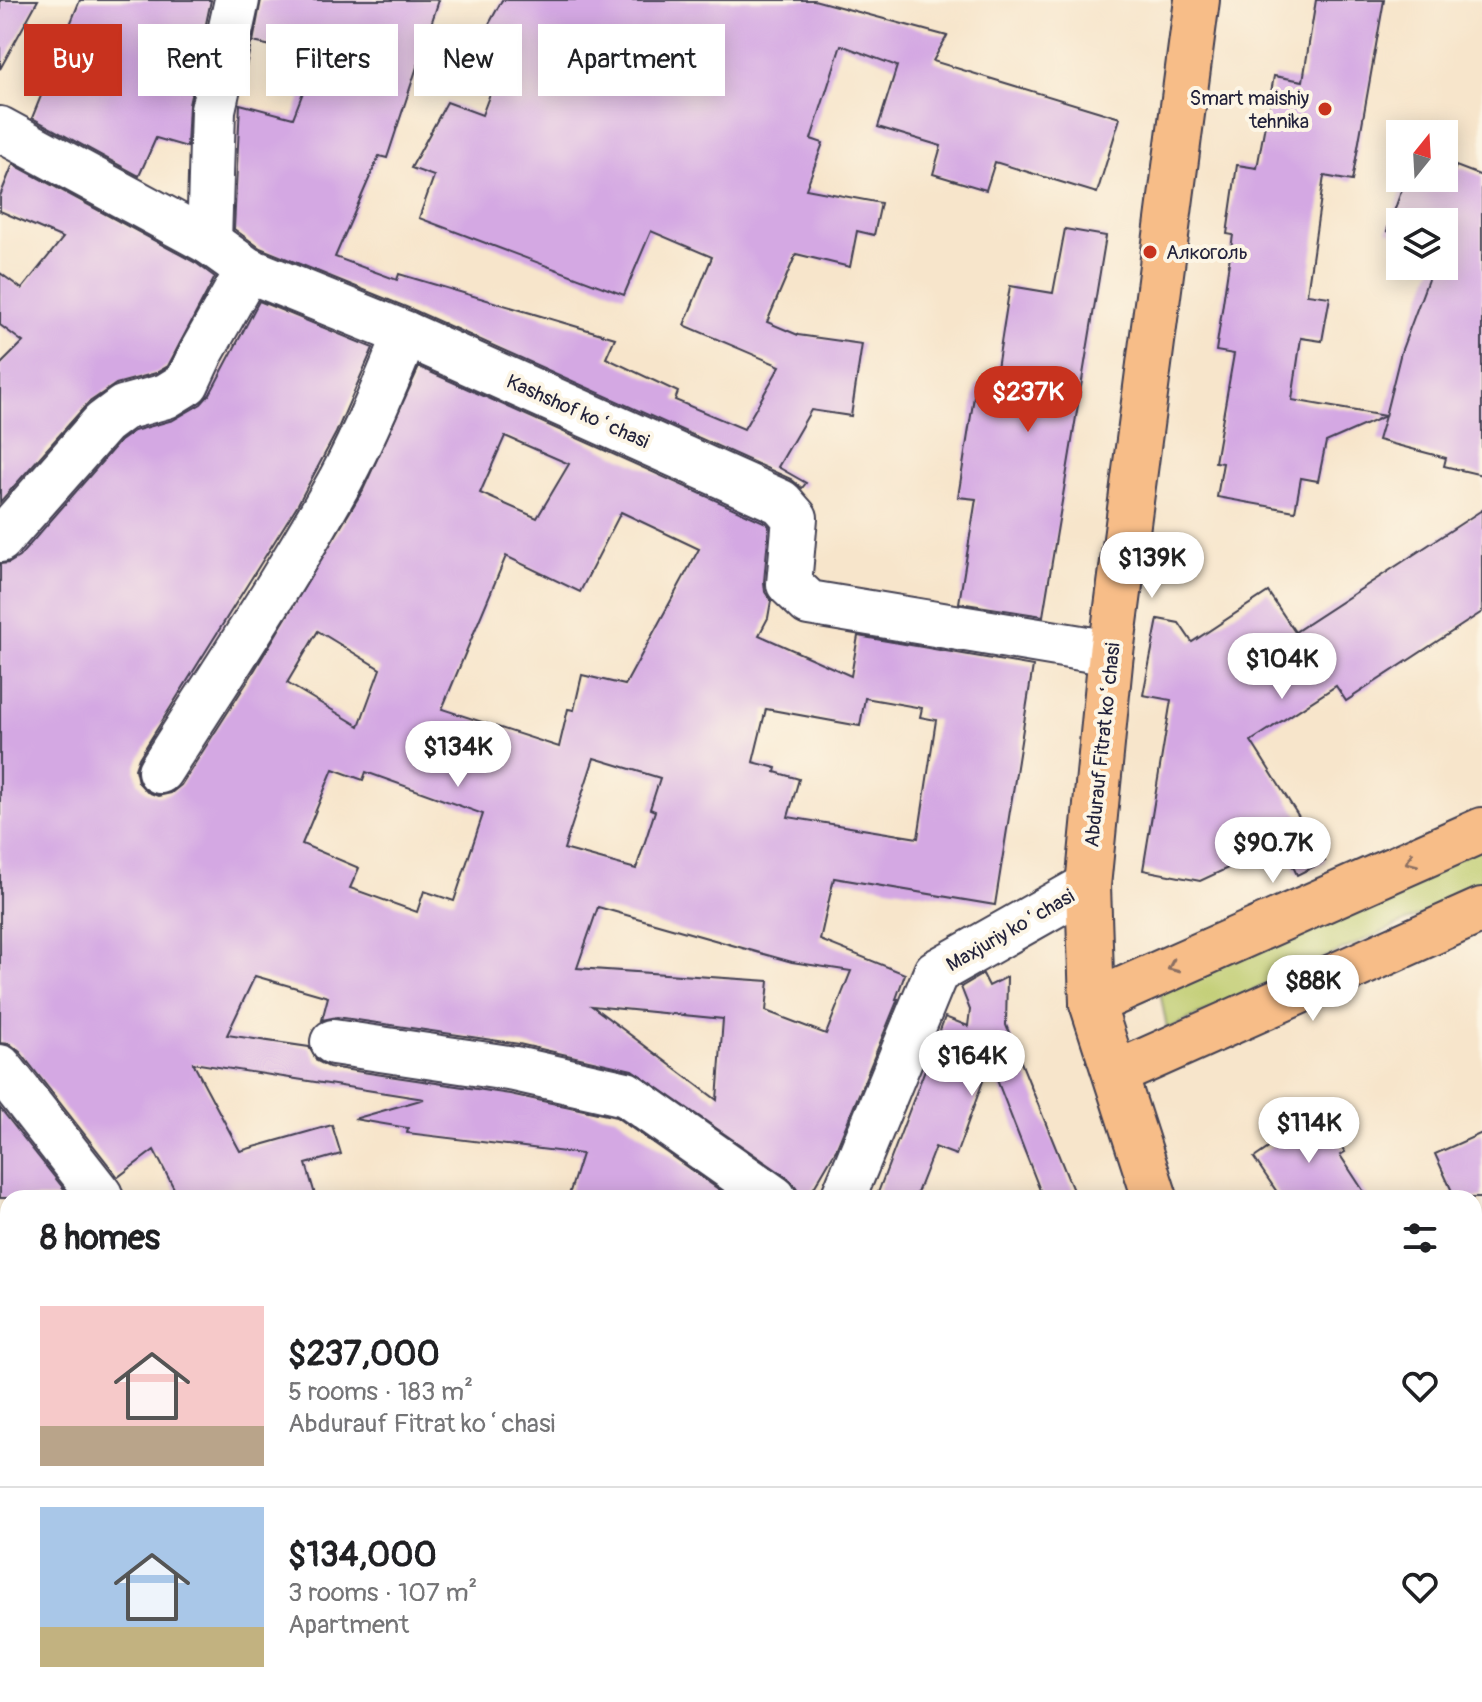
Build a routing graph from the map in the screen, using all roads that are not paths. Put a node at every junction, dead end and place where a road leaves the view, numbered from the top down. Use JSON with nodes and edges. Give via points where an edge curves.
{"nodes":[{"id":1,"x":237,"y":0,"type":"edge"},
{"id":2,"x":1188,"y":3,"type":"edge"},
{"id":3,"x":0,"y":129,"type":"edge"},
{"id":4,"x":209,"y":242,"type":"junction"},
{"id":5,"x":248,"y":270,"type":"junction"},
{"id":6,"x":406,"y":334,"type":"junction"},
{"id":7,"x":0,"y":540,"type":"edge"},
{"id":8,"x":1111,"y":653,"type":"junction"},
{"id":9,"x":160,"y":771,"type":"dead end"},
{"id":10,"x":1482,"y":830,"type":"edge"},
{"id":11,"x":1088,"y":886,"type":"junction"},
{"id":12,"x":1482,"y":910,"type":"edge"},
{"id":13,"x":1092,"y":1003,"type":"junction"},
{"id":14,"x":333,"y":1042,"type":"dead end"},
{"id":15,"x":0,"y":1067,"type":"edge"},
{"id":16,"x":1117,"y":1073,"type":"junction"},
{"id":17,"x":96,"y":1190,"type":"edge"},
{"id":18,"x":763,"y":1190,"type":"edge"},
{"id":19,"x":846,"y":1190,"type":"edge"},
{"id":20,"x":1153,"y":1190,"type":"edge"}],
"edges":[{"from":1,"to":4,"type":"street","via":[[213,110]]},
{"from":2,"to":8,"type":"main road","name":"Abdurauf Fitrat koʻchasi"},
{"from":3,"to":4,"type":"street","name":"Kashshof koʻchasi"},
{"from":4,"to":5,"type":"street","name":"Kashshof koʻchasi"},
{"from":5,"to":6,"type":"street","name":"Kashshof koʻchasi"},
{"from":5,"to":7,"type":"street","via":[[187,383],[166,396],[123,408],[103,423]]},
{"from":6,"to":8,"type":"street","name":"Kashshof koʻchasi","via":[[781,502],[795,518],[789,584],[809,603]]},
{"from":6,"to":9,"type":"street","via":[[341,480]]},
{"from":8,"to":11,"type":"main road","name":"Abdurauf Fitrat koʻchasi"},
{"from":10,"to":13,"type":"main road","one_way":true},
{"from":11,"to":13,"type":"main road","name":"Abdurauf Fitrat koʻchasi"},
{"from":11,"to":19,"type":"street","name":"Maxjuriy koʻchasi","via":[[936,972]]},
{"from":12,"to":16,"type":"main road"},
{"from":13,"to":16,"type":"main road","name":"Abdurauf Fitrat koʻchasi"},
{"from":14,"to":18,"type":"street","via":[[515,1069],[626,1094]]},
{"from":15,"to":17,"type":"street"},
{"from":16,"to":20,"type":"main road","name":"Abdurauf Fitrat koʻchasi"}]}
